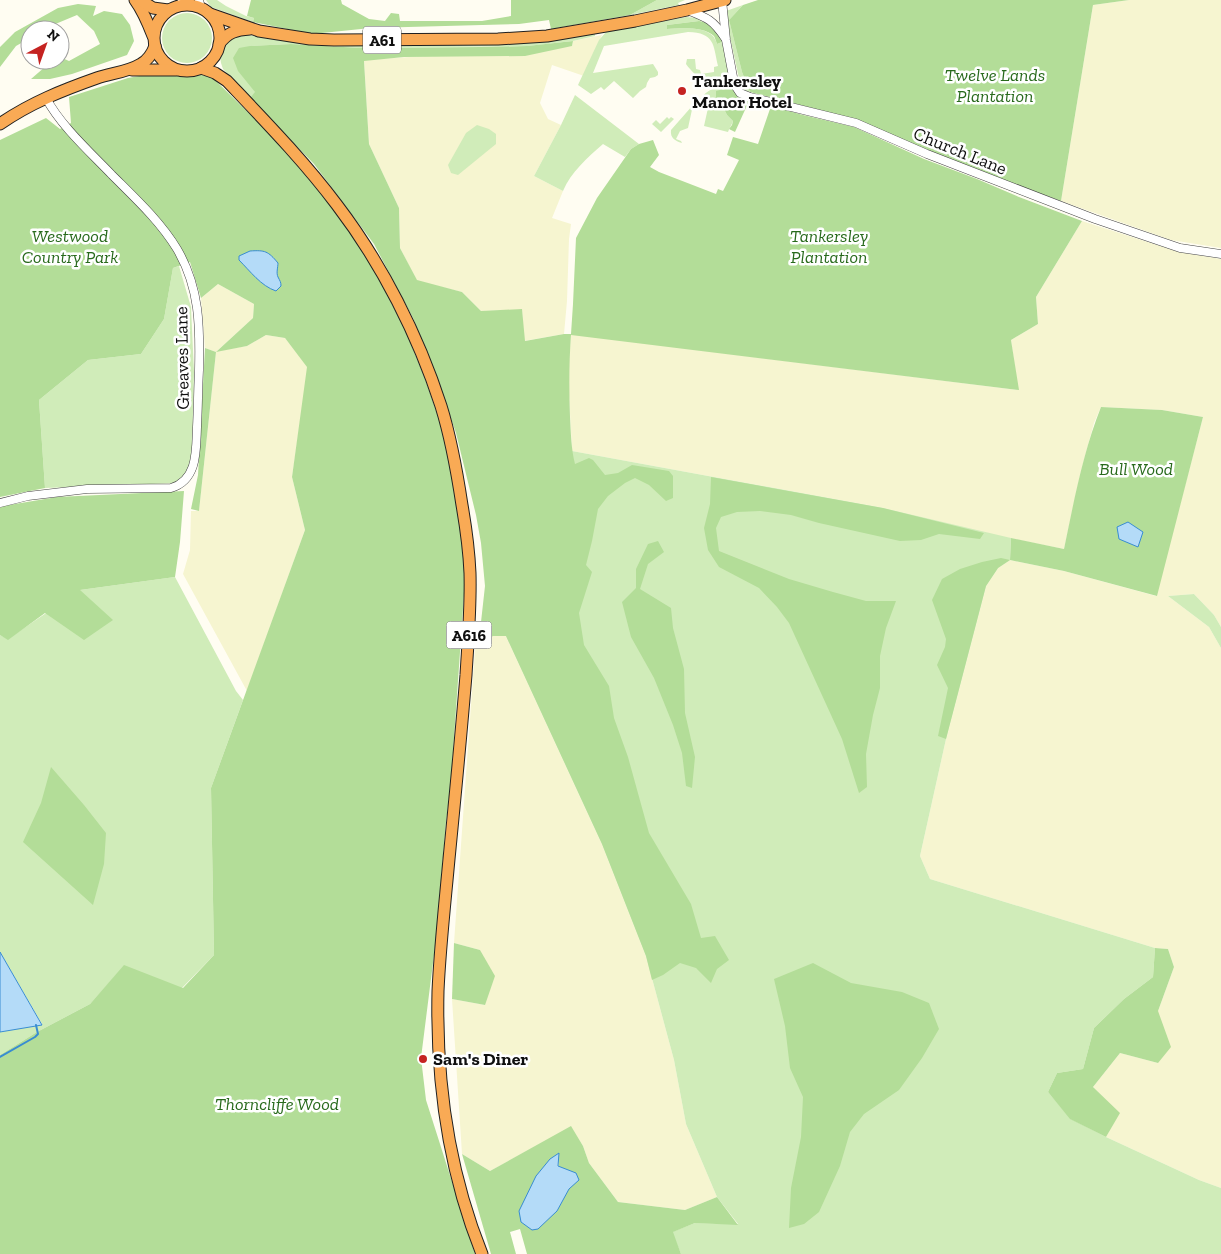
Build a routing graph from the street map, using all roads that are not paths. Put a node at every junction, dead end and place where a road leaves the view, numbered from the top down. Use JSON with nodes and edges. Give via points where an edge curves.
{"nodes":[{"id":1,"x":135,"y":0,"type":"edge"},
{"id":2,"x":140,"y":0,"type":"edge"},
{"id":3,"x":696,"y":0,"type":"edge"},
{"id":4,"x":719,"y":1,"type":"edge"},
{"id":5,"x":177,"y":5,"type":"edge"},
{"id":6,"x":203,"y":7,"type":"edge"},
{"id":7,"x":684,"y":11,"type":"junction"},
{"id":8,"x":251,"y":28,"type":"junction"},
{"id":9,"x":726,"y":40,"type":"junction"},
{"id":10,"x":154,"y":42,"type":"junction"},
{"id":11,"x":217,"y":49,"type":"junction"},
{"id":12,"x":201,"y":68,"type":"junction"},
{"id":13,"x":130,"y":70,"type":"junction"},
{"id":14,"x":180,"y":70,"type":"junction"},
{"id":15,"x":226,"y":81,"type":"junction"},
{"id":16,"x":46,"y":98,"type":"junction"},
{"id":17,"x":0,"y":124,"type":"edge"},
{"id":18,"x":1221,"y":254,"type":"edge"},
{"id":19,"x":0,"y":503,"type":"edge"},
{"id":20,"x":482,"y":1254,"type":"edge"}],
"edges":[{"from":1,"to":10,"type":"highway"},
{"from":2,"to":5,"type":"highway","via":[[153,8]]},
{"from":3,"to":7,"type":"highway"},
{"from":4,"to":7,"type":"highway","number":"A61"},
{"from":4,"to":9,"type":"street","name":"Church Lane"},
{"from":5,"to":6,"type":"highway"},
{"from":5,"to":10,"type":"highway","via":[[160,18],[155,27]]},
{"from":6,"to":8,"type":"highway","number":"A61"},
{"from":6,"to":11,"type":"highway","via":[[218,28]]},
{"from":7,"to":8,"type":"highway","number":"A61","via":[[574,32],[515,38],[334,40]]},
{"from":7,"to":9,"type":"street","name":"Church Lane","via":[[712,21]]},
{"from":8,"to":11,"type":"highway","number":"A61","via":[[230,33]]},
{"from":9,"to":18,"type":"street","name":"Church Lane","via":[[734,82],[743,94],[856,123],[1095,220],[1165,244]]},
{"from":10,"to":13,"type":"highway","via":[[152,54]]},
{"from":10,"to":14,"type":"highway","via":[[164,62]]},
{"from":11,"to":12,"type":"highway","via":[[212,60]]},
{"from":11,"to":15,"type":"highway","number":"A616","via":[[220,70]]},
{"from":12,"to":14,"type":"highway"},
{"from":12,"to":15,"type":"highway","number":"A616"},
{"from":13,"to":14,"type":"highway"},
{"from":13,"to":16,"type":"highway","via":[[64,89]]},
{"from":15,"to":20,"type":"highway","number":"A616","via":[[294,153],[370,252],[404,314],[424,360],[441,407],[457,470],[470,572],[468,642],[438,990],[439,1040],[452,1157]]},
{"from":16,"to":17,"type":"highway"},
{"from":16,"to":19,"type":"street","name":"Greaves Lane","via":[[58,118],[168,236],[187,270],[198,306],[199,326],[194,462],[187,479],[171,488],[87,489]]}]}
